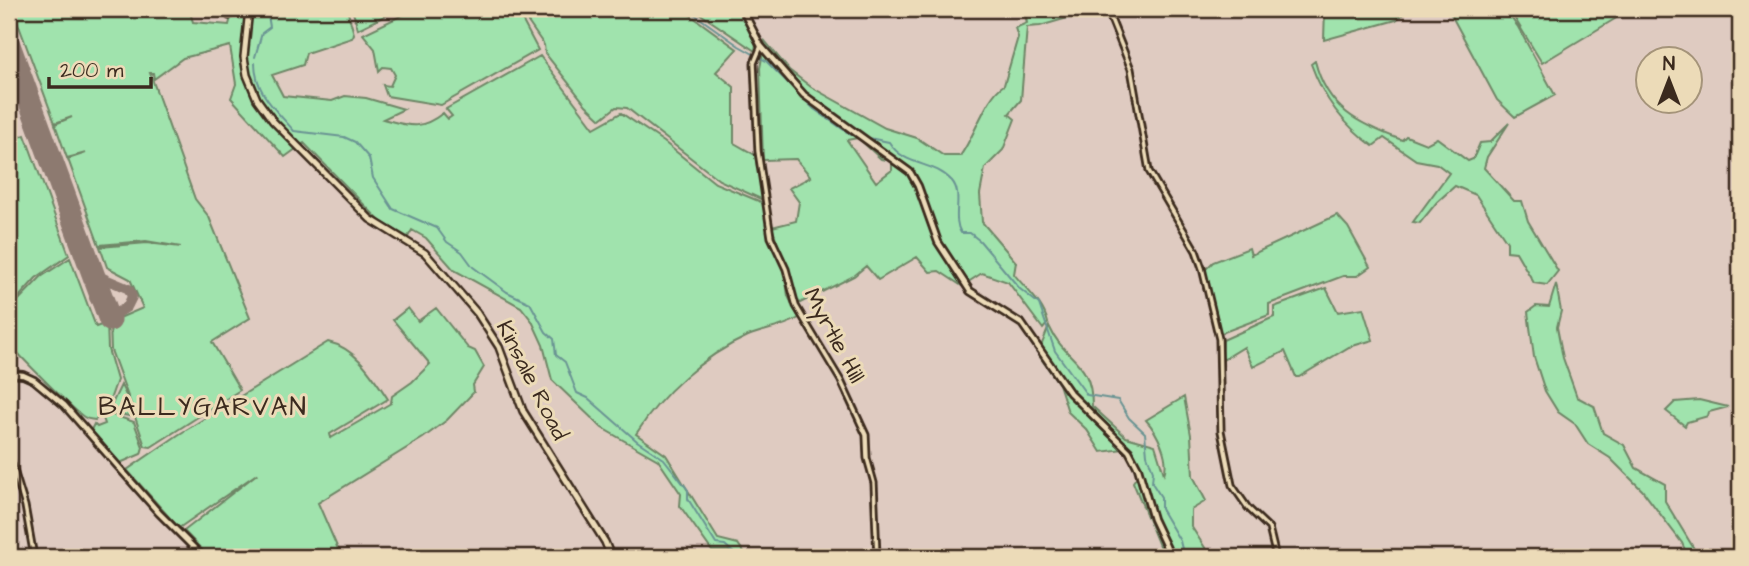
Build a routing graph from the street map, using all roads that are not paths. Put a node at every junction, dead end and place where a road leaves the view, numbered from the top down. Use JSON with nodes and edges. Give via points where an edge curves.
{"nodes":[{"id":1,"x":230,"y":9,"type":"edge"},
{"id":2,"x":249,"y":9,"type":"edge"},
{"id":3,"x":742,"y":9,"type":"edge"},
{"id":4,"x":1107,"y":9,"type":"edge"},
{"id":5,"x":229,"y":16,"type":"dead end"},
{"id":6,"x":761,"y":46,"type":"junction"},
{"id":7,"x":9,"y":374,"type":"edge"},
{"id":8,"x":9,"y":454,"type":"edge"},
{"id":9,"x":34,"y":557,"type":"edge"},
{"id":10,"x":203,"y":557,"type":"edge"},
{"id":11,"x":611,"y":557,"type":"edge"},
{"id":12,"x":877,"y":557,"type":"edge"},
{"id":13,"x":1171,"y":557,"type":"edge"},
{"id":14,"x":1276,"y":557,"type":"edge"}],
"edges":[{"from":1,"to":5,"type":"street"},
{"from":2,"to":11,"type":"main road","name":"Kinsale Road","via":[[244,57],[257,99],[370,219],[425,253],[477,313],[499,346],[523,411]]},
{"from":3,"to":6,"type":"street"},
{"from":4,"to":14,"type":"street","via":[[1131,69],[1149,171],[1202,268],[1219,339],[1221,431],[1232,485],[1248,509],[1269,528]]},
{"from":6,"to":12,"type":"street","name":"Myrtle Hill","via":[[756,54],[758,151],[771,237],[796,306],[841,381],[866,435],[874,483]]},
{"from":6,"to":13,"type":"street","via":[[804,95],[898,161],[914,178],[938,242],[970,291],[1022,324],[1070,393],[1129,451]]},
{"from":7,"to":10,"type":"street","via":[[34,380],[64,405]]},
{"from":8,"to":9,"type":"street"}]}
